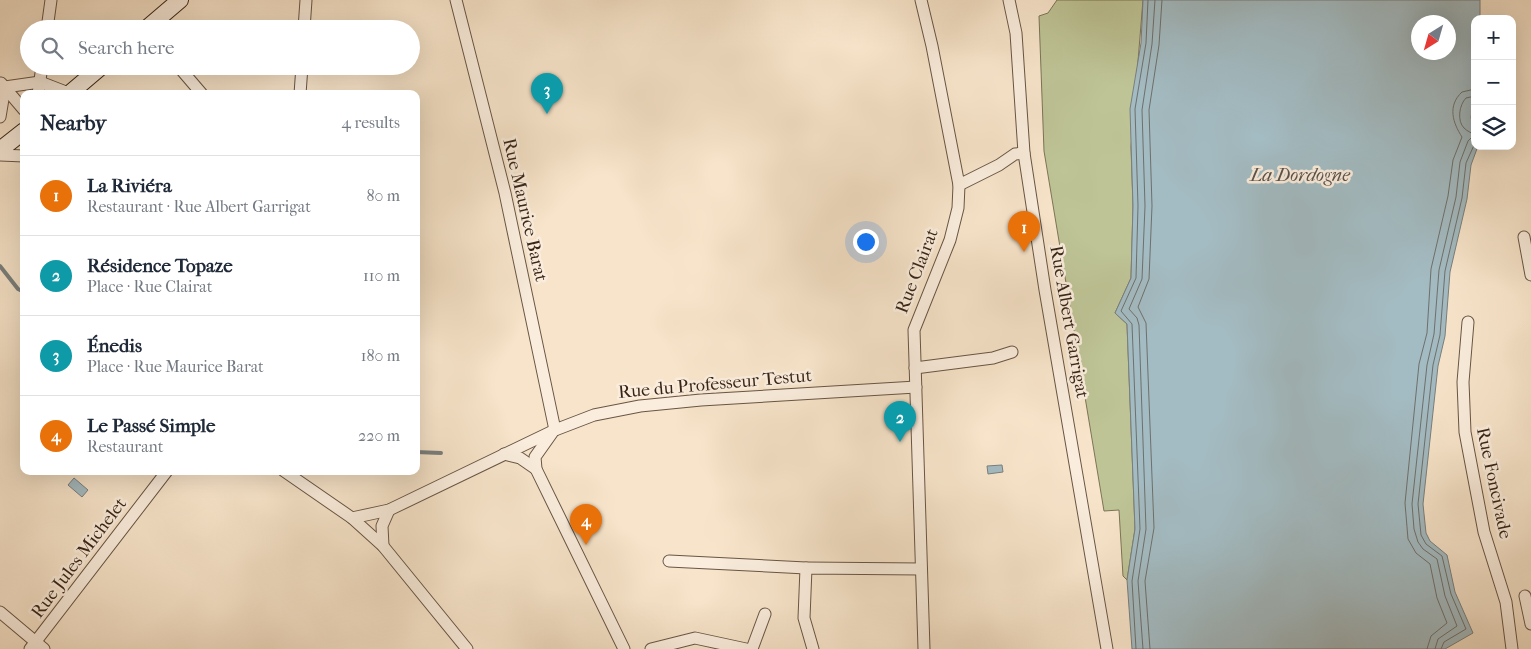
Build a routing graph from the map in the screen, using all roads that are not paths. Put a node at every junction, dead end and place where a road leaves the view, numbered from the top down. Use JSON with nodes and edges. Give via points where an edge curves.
{"nodes":[{"id":1,"x":52,"y":0,"type":"edge"},
{"id":2,"x":180,"y":0,"type":"edge"},
{"id":3,"x":306,"y":0,"type":"edge"},
{"id":4,"x":456,"y":0,"type":"edge"},
{"id":5,"x":921,"y":0,"type":"edge"},
{"id":6,"x":1009,"y":0,"type":"edge"},
{"id":7,"x":49,"y":20,"type":"edge"},
{"id":8,"x":157,"y":20,"type":"edge"},
{"id":9,"x":305,"y":20,"type":"edge"},
{"id":10,"x":41,"y":75,"type":"edge"},
{"id":11,"x":92,"y":75,"type":"edge"},
{"id":12,"x":186,"y":75,"type":"edge"},
{"id":13,"x":301,"y":75,"type":"edge"},
{"id":14,"x":2,"y":84,"type":"edge"},
{"id":15,"x":39,"y":88,"type":"edge"},
{"id":16,"x":52,"y":90,"type":"edge"},
{"id":17,"x":74,"y":90,"type":"edge"},
{"id":18,"x":199,"y":90,"type":"edge"},
{"id":19,"x":300,"y":90,"type":"edge"},
{"id":20,"x":20,"y":105,"type":"edge"},
{"id":21,"x":0,"y":117,"type":"edge"},
{"id":22,"x":20,"y":134,"type":"edge"},
{"id":23,"x":0,"y":150,"type":"edge"},
{"id":24,"x":1024,"y":153,"type":"junction"},
{"id":25,"x":0,"y":155,"type":"edge"},
{"id":26,"x":20,"y":156,"type":"edge"},
{"id":27,"x":959,"y":185,"type":"junction"},
{"id":28,"x":1524,"y":237,"type":"dead end"},
{"id":29,"x":1531,"y":275,"type":"edge"},
{"id":30,"x":1468,"y":322,"type":"dead end"},
{"id":31,"x":1012,"y":352,"type":"dead end"},
{"id":32,"x":915,"y":368,"type":"junction"},
{"id":33,"x":916,"y":387,"type":"junction"},
{"id":34,"x":555,"y":430,"type":"junction"},
{"id":35,"x":504,"y":454,"type":"junction"},
{"id":36,"x":536,"y":469,"type":"junction"},
{"id":37,"x":164,"y":475,"type":"edge"},
{"id":38,"x":290,"y":475,"type":"edge"},
{"id":39,"x":389,"y":510,"type":"junction"},
{"id":40,"x":352,"y":518,"type":"junction"},
{"id":41,"x":383,"y":546,"type":"junction"},
{"id":42,"x":669,"y":561,"type":"dead end"},
{"id":43,"x":806,"y":568,"type":"junction"},
{"id":44,"x":921,"y":569,"type":"junction"},
{"id":45,"x":1528,"y":594,"type":"edge"},
{"id":46,"x":1506,"y":602,"type":"junction"},
{"id":47,"x":0,"y":612,"type":"edge"},
{"id":48,"x":765,"y":614,"type":"dead end"},
{"id":49,"x":1531,"y":624,"type":"edge"},
{"id":50,"x":37,"y":647,"type":"edge"},
{"id":51,"x":467,"y":649,"type":"edge"},
{"id":52,"x":624,"y":649,"type":"edge"},
{"id":53,"x":651,"y":649,"type":"edge"},
{"id":54,"x":746,"y":649,"type":"edge"},
{"id":55,"x":752,"y":649,"type":"edge"},
{"id":56,"x":813,"y":649,"type":"edge"},
{"id":57,"x":924,"y":649,"type":"edge"},
{"id":58,"x":1108,"y":649,"type":"edge"},
{"id":59,"x":1512,"y":649,"type":"edge"}],
"edges":[{"from":1,"to":7,"type":"street"},
{"from":2,"to":8,"type":"main road"},
{"from":3,"to":9,"type":"street"},
{"from":4,"to":34,"type":"street","name":"Rue Maurice Barat","via":[[505,193]]},
{"from":5,"to":27,"type":"street","name":"Rue Clairat"},
{"from":6,"to":24,"type":"street","name":"Rue Albert Garrigat","via":[[1017,43]]},
{"from":10,"to":15,"type":"street"},
{"from":11,"to":17,"type":"main road"},
{"from":12,"to":18,"type":"street"},
{"from":13,"to":19,"type":"street"},
{"from":14,"to":15,"type":"street"},
{"from":14,"to":20,"type":"street"},
{"from":14,"to":21,"type":"street"},
{"from":15,"to":16,"type":"street"},
{"from":22,"to":23,"type":"main road"},
{"from":24,"to":27,"type":"street","via":[[1015,154]]},
{"from":24,"to":58,"type":"street","name":"Rue Albert Garrigat"},
{"from":25,"to":26,"type":"street"},
{"from":27,"to":32,"type":"street","name":"Rue Clairat","via":[[958,208],[950,240],[914,330]]},
{"from":28,"to":29,"type":"street"},
{"from":30,"to":46,"type":"street","name":"Rue Foncivade","via":[[1463,382],[1465,432],[1484,532]]},
{"from":31,"to":32,"type":"street","via":[[993,358]]},
{"from":32,"to":33,"type":"street","name":"Rue Clairat"},
{"from":33,"to":34,"type":"street","name":"Rue du Professeur Testut","via":[[640,406],[594,415]]},
{"from":33,"to":44,"type":"street","name":"Rue Clairat"},
{"from":34,"to":35,"type":"street","name":"Rue du Professeur Testut"},
{"from":34,"to":36,"type":"street","via":[[535,457]]},
{"from":35,"to":36,"type":"street","via":[[520,458]]},
{"from":35,"to":39,"type":"street","name":"Rue du Professeur Testut"},
{"from":36,"to":52,"type":"street"},
{"from":37,"to":50,"type":"street","name":"Rue Jules Michelet"},
{"from":38,"to":40,"type":"street"},
{"from":39,"to":40,"type":"street","name":"Rue du Professeur Testut"},
{"from":39,"to":41,"type":"street","via":[[382,526]]},
{"from":40,"to":41,"type":"street"},
{"from":41,"to":51,"type":"street"},
{"from":42,"to":43,"type":"street"},
{"from":43,"to":44,"type":"street"},
{"from":43,"to":56,"type":"street","via":[[804,618]]},
{"from":44,"to":57,"type":"street","name":"Rue Clairat"},
{"from":45,"to":46,"type":"street"},
{"from":45,"to":49,"type":"street"},
{"from":46,"to":59,"type":"street","name":"Rue Foncivade"},
{"from":47,"to":50,"type":"street"},
{"from":48,"to":55,"type":"street"},
{"from":53,"to":54,"type":"street","via":[[695,638]]}]}
